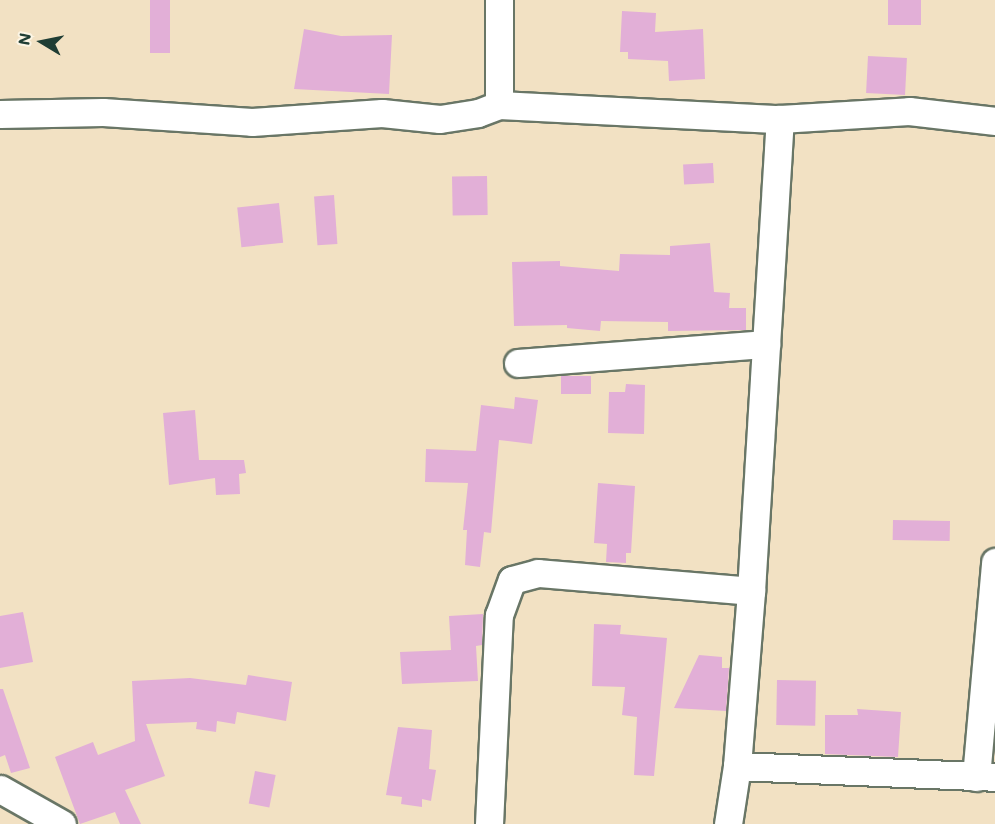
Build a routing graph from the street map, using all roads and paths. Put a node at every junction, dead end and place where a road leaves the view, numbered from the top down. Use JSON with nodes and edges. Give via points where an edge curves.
{"nodes":[{"id":1,"x":499,"y":0,"type":"edge"},
{"id":2,"x":499,"y":105,"type":"junction"},
{"id":3,"x":0,"y":114,"type":"edge"},
{"id":4,"x":780,"y":119,"type":"junction"},
{"id":5,"x":995,"y":121,"type":"edge"},
{"id":6,"x":766,"y":344,"type":"junction"},
{"id":7,"x":518,"y":363,"type":"dead end"},
{"id":8,"x":995,"y":562,"type":"edge"},
{"id":9,"x":751,"y":591,"type":"junction"},
{"id":10,"x":737,"y":766,"type":"junction"},
{"id":11,"x":985,"y":777,"type":"edge"},
{"id":12,"x":0,"y":789,"type":"edge"},
{"id":13,"x":62,"y":824,"type":"edge"},
{"id":14,"x":489,"y":824,"type":"edge"},
{"id":15,"x":728,"y":824,"type":"edge"}],
"edges":[{"from":1,"to":2,"type":"street"},
{"from":2,"to":3,"type":"street","via":[[478,113],[440,118],[382,113],[252,122],[103,112]]},
{"from":2,"to":4,"type":"street"},
{"from":4,"to":5,"type":"street","via":[[909,111]]},
{"from":4,"to":6,"type":"street"},
{"from":6,"to":7,"type":"street"},
{"from":6,"to":9,"type":"street"},
{"from":8,"to":11,"type":"street"},
{"from":9,"to":10,"type":"street"},
{"from":9,"to":14,"type":"street","via":[[538,573],[512,579],[499,615]]},
{"from":10,"to":11,"type":"street"},
{"from":10,"to":15,"type":"street"},
{"from":12,"to":13,"type":"street"}]}
